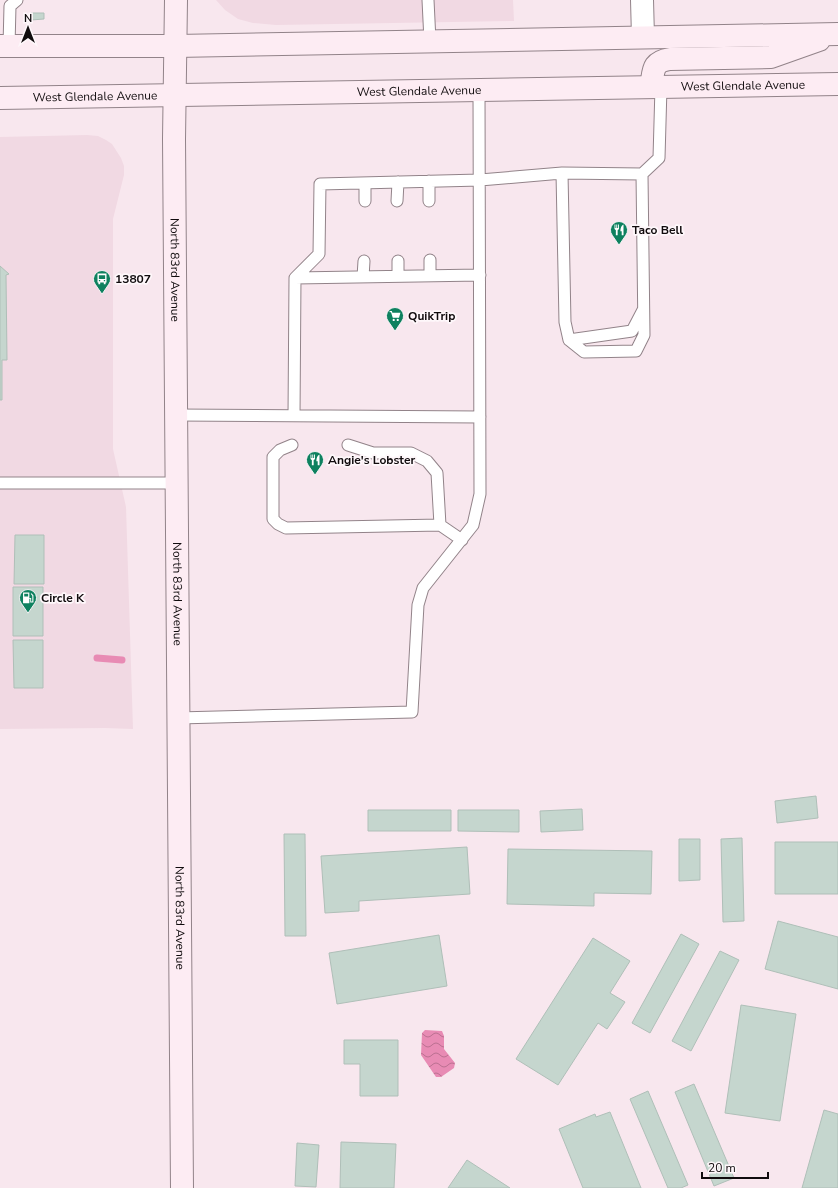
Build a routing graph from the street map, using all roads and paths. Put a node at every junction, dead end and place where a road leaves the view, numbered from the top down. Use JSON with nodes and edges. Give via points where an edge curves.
{"nodes":[{"id":1,"x":18,"y":0,"type":"edge"},
{"id":2,"x":176,"y":0,"type":"edge"},
{"id":3,"x":428,"y":0,"type":"edge"},
{"id":4,"x":642,"y":0,"type":"edge"},
{"id":5,"x":838,"y":34,"type":"edge"},
{"id":6,"x":643,"y":37,"type":"junction"},
{"id":7,"x":430,"y":41,"type":"junction"},
{"id":8,"x":4,"y":46,"type":"edge"},
{"id":9,"x":176,"y":46,"type":"junction"},
{"id":10,"x":838,"y":84,"type":"edge"},
{"id":11,"x":656,"y":87,"type":"junction"},
{"id":12,"x":479,"y":90,"type":"junction"},
{"id":13,"x":175,"y":94,"type":"junction"},
{"id":14,"x":0,"y":98,"type":"edge"},
{"id":15,"x":562,"y":173,"type":"junction"},
{"id":16,"x":642,"y":174,"type":"junction"},
{"id":17,"x":480,"y":180,"type":"junction"},
{"id":18,"x":429,"y":181,"type":"junction"},
{"id":19,"x":398,"y":182,"type":"junction"},
{"id":20,"x":365,"y":183,"type":"junction"},
{"id":21,"x":365,"y":200,"type":"dead end"},
{"id":22,"x":397,"y":200,"type":"dead end"},
{"id":23,"x":429,"y":200,"type":"dead end"},
{"id":24,"x":430,"y":260,"type":"dead end"},
{"id":25,"x":364,"y":261,"type":"dead end"},
{"id":26,"x":398,"y":261,"type":"dead end"},
{"id":27,"x":480,"y":275,"type":"junction"},
{"id":28,"x":398,"y":276,"type":"junction"},
{"id":29,"x":430,"y":276,"type":"junction"},
{"id":30,"x":363,"y":277,"type":"junction"},
{"id":31,"x":295,"y":278,"type":"junction"},
{"id":32,"x":644,"y":307,"type":"junction"},
{"id":33,"x":569,"y":340,"type":"junction"},
{"id":34,"x":176,"y":415,"type":"junction"},
{"id":35,"x":294,"y":416,"type":"junction"},
{"id":36,"x":480,"y":417,"type":"junction"},
{"id":37,"x":348,"y":445,"type":"dead end"},
{"id":38,"x":292,"y":446,"type":"dead end"},
{"id":39,"x":176,"y":482,"type":"junction"},
{"id":40,"x":0,"y":483,"type":"edge"},
{"id":41,"x":440,"y":525,"type":"junction"},
{"id":42,"x":462,"y":540,"type":"junction"},
{"id":43,"x":178,"y":718,"type":"junction"},
{"id":44,"x":182,"y":1188,"type":"edge"}],
"edges":[{"from":1,"to":8,"type":"lane","via":[[10,6]]},
{"from":2,"to":9,"type":"main road","name":"North 83rd Avenue"},
{"from":3,"to":7,"type":"lane"},
{"from":4,"to":6,"type":"street"},
{"from":5,"to":6,"type":"main road"},
{"from":5,"to":11,"type":"main road","via":[[771,57],[660,61],[655,66]]},
{"from":6,"to":7,"type":"main road"},
{"from":7,"to":9,"type":"main road"},
{"from":8,"to":9,"type":"main road"},
{"from":9,"to":13,"type":"main road","name":"North 83rd Avenue"},
{"from":10,"to":11,"type":"main road","name":"West Glendale Avenue"},
{"from":11,"to":12,"type":"main road","name":"West Glendale Avenue"},
{"from":11,"to":16,"type":"lane","via":[[659,158]]},
{"from":12,"to":13,"type":"main road","name":"West Glendale Avenue"},
{"from":12,"to":17,"type":"lane"},
{"from":13,"to":14,"type":"main road","name":"West Glendale Avenue"},
{"from":13,"to":34,"type":"main road","name":"North 83rd Avenue"},
{"from":15,"to":16,"type":"lane"},
{"from":15,"to":17,"type":"lane"},
{"from":15,"to":33,"type":"lane","via":[[565,322]]},
{"from":16,"to":32,"type":"lane"},
{"from":17,"to":18,"type":"lane"},
{"from":17,"to":27,"type":"lane"},
{"from":18,"to":19,"type":"lane"},
{"from":18,"to":23,"type":"lane"},
{"from":19,"to":20,"type":"lane"},
{"from":19,"to":22,"type":"lane"},
{"from":20,"to":21,"type":"lane"},
{"from":20,"to":31,"type":"lane","via":[[320,184],[319,254]]},
{"from":24,"to":29,"type":"lane"},
{"from":25,"to":30,"type":"lane"},
{"from":26,"to":28,"type":"lane"},
{"from":27,"to":29,"type":"lane"},
{"from":27,"to":36,"type":"lane"},
{"from":28,"to":29,"type":"lane"},
{"from":28,"to":30,"type":"lane"},
{"from":30,"to":31,"type":"lane"},
{"from":31,"to":35,"type":"lane"},
{"from":32,"to":33,"type":"lane","via":[[632,331]]},
{"from":32,"to":33,"type":"lane","via":[[644,335],[636,351],[584,352]]},
{"from":34,"to":35,"type":"lane"},
{"from":34,"to":39,"type":"main road","name":"North 83rd Avenue"},
{"from":35,"to":36,"type":"lane"},
{"from":36,"to":42,"type":"lane","via":[[480,494],[473,525]]},
{"from":37,"to":41,"type":"lane","via":[[373,453],[411,453],[427,461],[437,473]]},
{"from":38,"to":41,"type":"lane","via":[[280,450],[274,457],[273,519],[278,524],[286,528]]},
{"from":39,"to":40,"type":"lane"},
{"from":39,"to":43,"type":"main road","name":"North 83rd Avenue"},
{"from":41,"to":42,"type":"lane"},
{"from":42,"to":43,"type":"lane","via":[[423,588],[418,605],[412,712]]},
{"from":43,"to":44,"type":"main road","name":"North 83rd Avenue"}]}
